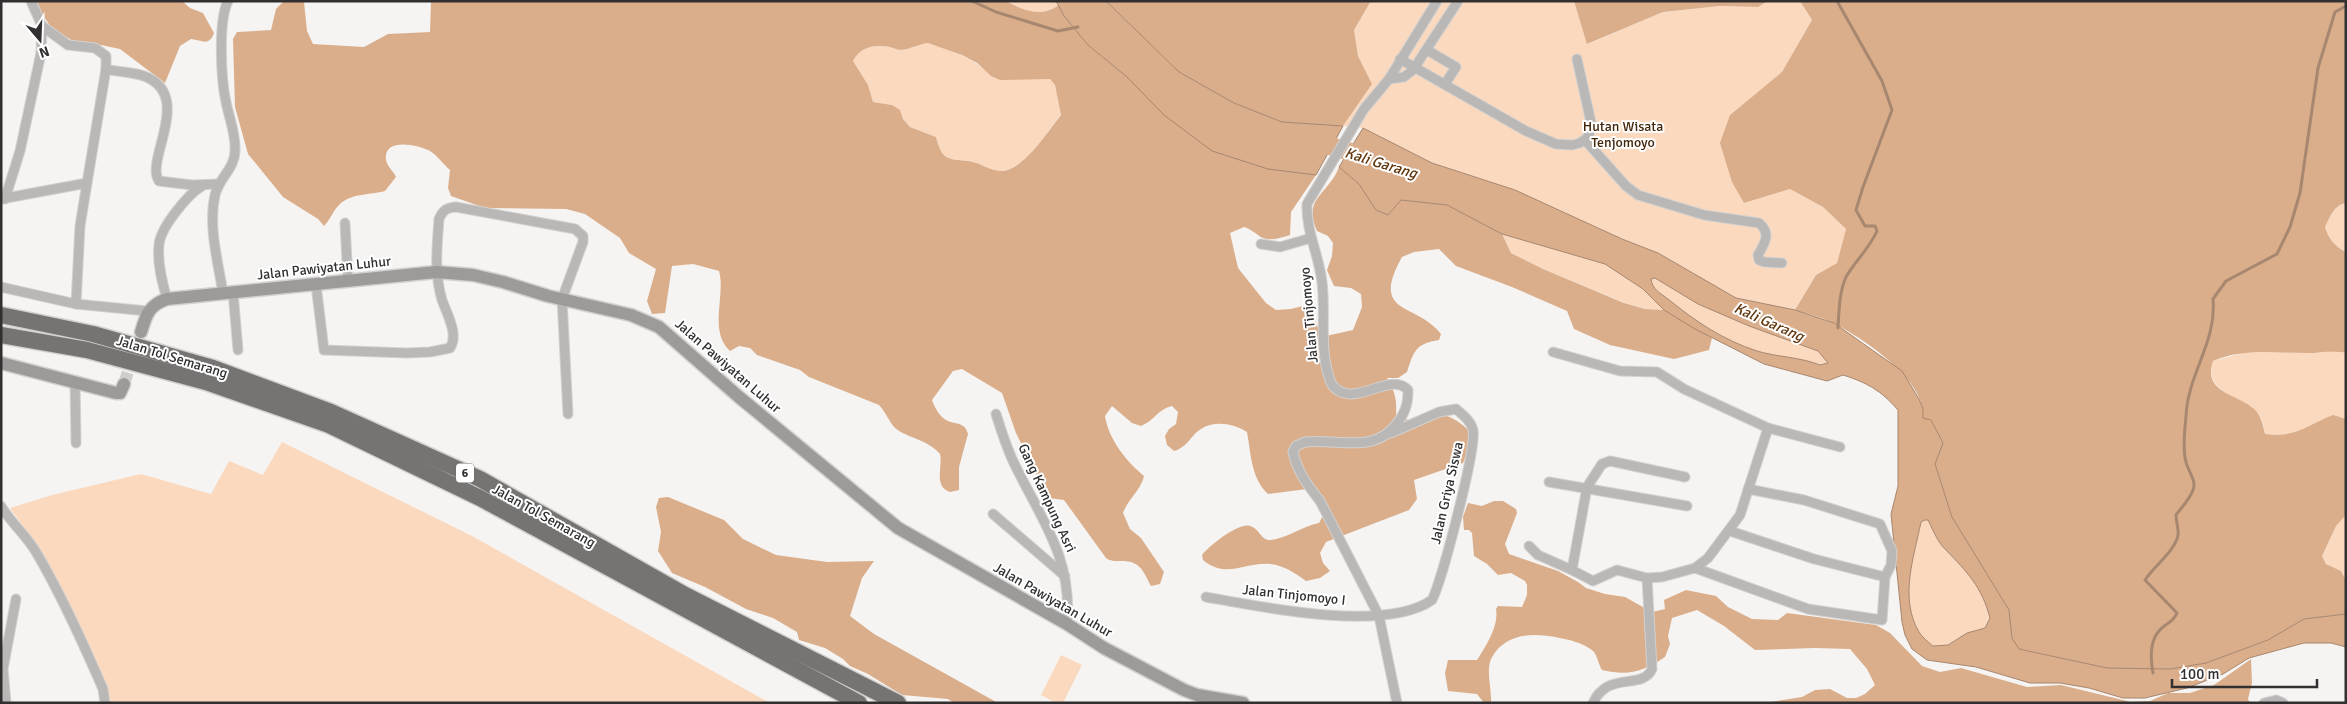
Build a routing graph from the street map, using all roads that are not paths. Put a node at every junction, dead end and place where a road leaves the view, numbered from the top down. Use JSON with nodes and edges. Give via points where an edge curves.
{"nodes":[{"id":1,"x":31,"y":1,"type":"edge"},
{"id":2,"x":228,"y":1,"type":"edge"},
{"id":3,"x":1437,"y":1,"type":"edge"},
{"id":4,"x":1458,"y":1,"type":"edge"},
{"id":5,"x":42,"y":26,"type":"junction"},
{"id":6,"x":1427,"y":50,"type":"junction"},
{"id":7,"x":1400,"y":59,"type":"junction"},
{"id":8,"x":1577,"y":59,"type":"dead end"},
{"id":9,"x":1416,"y":67,"type":"junction"},
{"id":10,"x":106,"y":69,"type":"junction"},
{"id":11,"x":1389,"y":79,"type":"junction"},
{"id":12,"x":1446,"y":84,"type":"junction"},
{"id":13,"x":1585,"y":140,"type":"junction"},
{"id":14,"x":87,"y":183,"type":"junction"},
{"id":15,"x":219,"y":184,"type":"junction"},
{"id":16,"x":204,"y":185,"type":"junction"},
{"id":17,"x":3,"y":199,"type":"edge"},
{"id":18,"x":345,"y":223,"type":"dead end"},
{"id":19,"x":1311,"y":238,"type":"junction"},
{"id":20,"x":1261,"y":244,"type":"dead end"},
{"id":21,"x":1782,"y":262,"type":"dead end"},
{"id":22,"x":436,"y":272,"type":"junction"},
{"id":23,"x":348,"y":281,"type":"junction"},
{"id":24,"x":316,"y":285,"type":"junction"},
{"id":25,"x":1,"y":287,"type":"edge"},
{"id":26,"x":228,"y":292,"type":"junction"},
{"id":27,"x":167,"y":299,"type":"junction"},
{"id":28,"x":562,"y":299,"type":"junction"},
{"id":29,"x":76,"y":304,"type":"junction"},
{"id":30,"x":148,"y":311,"type":"junction"},
{"id":31,"x":1,"y":315,"type":"edge"},
{"id":32,"x":141,"y":332,"type":"dead end"},
{"id":33,"x":1,"y":335,"type":"edge"},
{"id":34,"x":238,"y":350,"type":"dead end"},
{"id":35,"x":1553,"y":352,"type":"dead end"},
{"id":36,"x":1,"y":363,"type":"edge"},
{"id":37,"x":75,"y":382,"type":"junction"},
{"id":38,"x":123,"y":387,"type":"dead end"},
{"id":39,"x":568,"y":414,"type":"dead end"},
{"id":40,"x":996,"y":414,"type":"dead end"},
{"id":41,"x":1768,"y":428,"type":"junction"},
{"id":42,"x":1390,"y":433,"type":"junction"},
{"id":43,"x":76,"y":443,"type":"dead end"},
{"id":44,"x":1840,"y":447,"type":"dead end"},
{"id":45,"x":1685,"y":477,"type":"dead end"},
{"id":46,"x":1549,"y":482,"type":"dead end"},
{"id":47,"x":1587,"y":487,"type":"junction"},
{"id":48,"x":1748,"y":489,"type":"junction"},
{"id":49,"x":1,"y":506,"type":"edge"},
{"id":50,"x":1687,"y":506,"type":"dead end"},
{"id":51,"x":993,"y":514,"type":"dead end"},
{"id":52,"x":1730,"y":530,"type":"junction"},
{"id":53,"x":1530,"y":546,"type":"dead end"},
{"id":54,"x":1695,"y":568,"type":"junction"},
{"id":55,"x":1572,"y":570,"type":"junction"},
{"id":56,"x":1066,"y":576,"type":"junction"},
{"id":57,"x":1885,"y":577,"type":"junction"},
{"id":58,"x":1647,"y":578,"type":"junction"},
{"id":59,"x":1206,"y":597,"type":"dead end"},
{"id":60,"x":16,"y":599,"type":"dead end"},
{"id":61,"x":1379,"y":616,"type":"junction"},
{"id":62,"x":1067,"y":624,"type":"junction"},
{"id":63,"x":6,"y":703,"type":"edge"},
{"id":64,"x":105,"y":703,"type":"edge"},
{"id":65,"x":859,"y":703,"type":"edge"},
{"id":66,"x":898,"y":703,"type":"edge"},
{"id":67,"x":1243,"y":703,"type":"edge"},
{"id":68,"x":1397,"y":703,"type":"edge"},
{"id":69,"x":1593,"y":703,"type":"edge"},
{"id":70,"x":2264,"y":703,"type":"edge"},
{"id":71,"x":2283,"y":703,"type":"edge"}],
"edges":[{"from":1,"to":5,"type":"street"},
{"from":2,"to":15,"type":"street","via":[[220,28],[223,88],[235,150],[234,162]]},
{"from":3,"to":7,"type":"street","name":"Jalan Tinjomoyo"},
{"from":4,"to":6,"type":"street"},
{"from":5,"to":10,"type":"street","via":[[68,45],[101,51],[106,56]]},
{"from":5,"to":17,"type":"street","via":[[41,53],[23,138]]},
{"from":6,"to":9,"type":"street"},
{"from":6,"to":12,"type":"street","via":[[1456,67]]},
{"from":7,"to":9,"type":"street"},
{"from":7,"to":11,"type":"street","name":"Jalan Tinjomoyo"},
{"from":8,"to":13,"type":"street","via":[[1592,128]]},
{"from":9,"to":11,"type":"street","via":[[1409,75]]},
{"from":9,"to":12,"type":"street"},
{"from":10,"to":14,"type":"street"},
{"from":10,"to":16,"type":"street","via":[[145,76],[165,95],[168,107],[157,178],[163,182]]},
{"from":11,"to":19,"type":"street","name":"Jalan Tinjomoyo","via":[[1364,109],[1307,204]]},
{"from":12,"to":13,"type":"street","via":[[1526,131],[1556,144],[1572,145]]},
{"from":13,"to":21,"type":"street","via":[[1638,195],[1704,214],[1759,223],[1767,236],[1758,255],[1759,260]]},
{"from":14,"to":17,"type":"street"},
{"from":14,"to":29,"type":"street","via":[[80,226]]},
{"from":15,"to":16,"type":"street"},
{"from":15,"to":26,"type":"street","via":[[214,204],[214,230]]},
{"from":16,"to":27,"type":"street","via":[[181,206],[159,242],[161,278]]},
{"from":18,"to":23,"type":"street"},
{"from":19,"to":20,"type":"street","via":[[1280,247]]},
{"from":19,"to":42,"type":"street","name":"Jalan Tinjomoyo","via":[[1322,277],[1322,329],[1328,377],[1337,390],[1345,393],[1355,394],[1396,383],[1404,385],[1408,390],[1408,402]]},
{"from":22,"to":23,"type":"main road","name":"Jalan Pawiyatan Luhur"},
{"from":22,"to":24,"type":"street","via":[[454,336],[450,348],[430,352],[324,350]]},
{"from":22,"to":28,"type":"main road","name":"Jalan Pawiyatan Luhur","via":[[474,275]]},
{"from":22,"to":28,"type":"street","via":[[439,219],[448,208],[575,229],[583,236],[583,242]]},
{"from":23,"to":24,"type":"main road","name":"Jalan Pawiyatan Luhur"},
{"from":24,"to":26,"type":"main road","name":"Jalan Pawiyatan Luhur"},
{"from":25,"to":29,"type":"street"},
{"from":26,"to":27,"type":"main road","name":"Jalan Pawiyatan Luhur"},
{"from":26,"to":34,"type":"street"},
{"from":27,"to":30,"type":"main road","name":"Jalan Pawiyatan Luhur"},
{"from":28,"to":39,"type":"street"},
{"from":28,"to":62,"type":"main road","name":"Jalan Pawiyatan Luhur","via":[[631,315],[659,327],[898,528]]},
{"from":29,"to":30,"type":"street"},
{"from":30,"to":32,"type":"main road"},
{"from":31,"to":66,"type":"highway","name":"Jalan Tol Semarang","number":"6","via":[[93,334],[213,368],[331,412],[480,479],[685,595]]},
{"from":33,"to":65,"type":"highway","name":"Jalan Tol Semarang","number":"6","via":[[87,350],[206,382],[329,425],[480,498]]},
{"from":35,"to":41,"type":"street","via":[[1620,371],[1656,372],[1684,389]]},
{"from":36,"to":37,"type":"main road"},
{"from":37,"to":38,"type":"main road","via":[[116,393],[120,393]]},
{"from":37,"to":43,"type":"street"},
{"from":40,"to":56,"type":"street","name":"Gang Kampung Asri","via":[[1013,460],[1048,528]]},
{"from":41,"to":44,"type":"street"},
{"from":41,"to":48,"type":"street"},
{"from":42,"to":61,"type":"street","via":[[1373,442],[1306,442],[1296,446],[1293,452]]},
{"from":42,"to":61,"type":"street","name":"Jalan Griya Siswa","via":[[1439,412],[1456,409],[1469,421],[1473,440],[1443,569],[1432,600],[1417,608]]},
{"from":45,"to":47,"type":"street","via":[[1610,461],[1602,464]]},
{"from":46,"to":47,"type":"street"},
{"from":47,"to":50,"type":"street"},
{"from":47,"to":55,"type":"street"},
{"from":48,"to":52,"type":"street","via":[[1740,515]]},
{"from":48,"to":57,"type":"street","via":[[1804,500],[1880,524],[1892,551],[1891,565]]},
{"from":49,"to":64,"type":"street","via":[[34,549],[54,584],[104,690]]},
{"from":51,"to":56,"type":"street"},
{"from":52,"to":54,"type":"street","via":[[1708,558]]},
{"from":52,"to":57,"type":"street","via":[[1814,559]]},
{"from":53,"to":55,"type":"street","via":[[1538,555]]},
{"from":54,"to":57,"type":"street","via":[[1808,609],[1881,620]]},
{"from":54,"to":58,"type":"street"},
{"from":55,"to":58,"type":"street","via":[[1593,581],[1617,570]]},
{"from":56,"to":62,"type":"street","name":"Gang Kampung Asri","via":[[1069,594]]},
{"from":58,"to":69,"type":"street","via":[[1652,669],[1649,676],[1644,680],[1613,683]]},
{"from":59,"to":61,"type":"street","name":"Jalan Tinjomoyo I","via":[[1263,608]]},
{"from":60,"to":63,"type":"street","via":[[3,670]]},
{"from":61,"to":68,"type":"street"},
{"from":62,"to":67,"type":"main road","name":"Jalan Pawiyatan Luhur","via":[[1104,648],[1184,690]]},
{"from":70,"to":71,"type":"street","via":[[2276,700]]}]}
